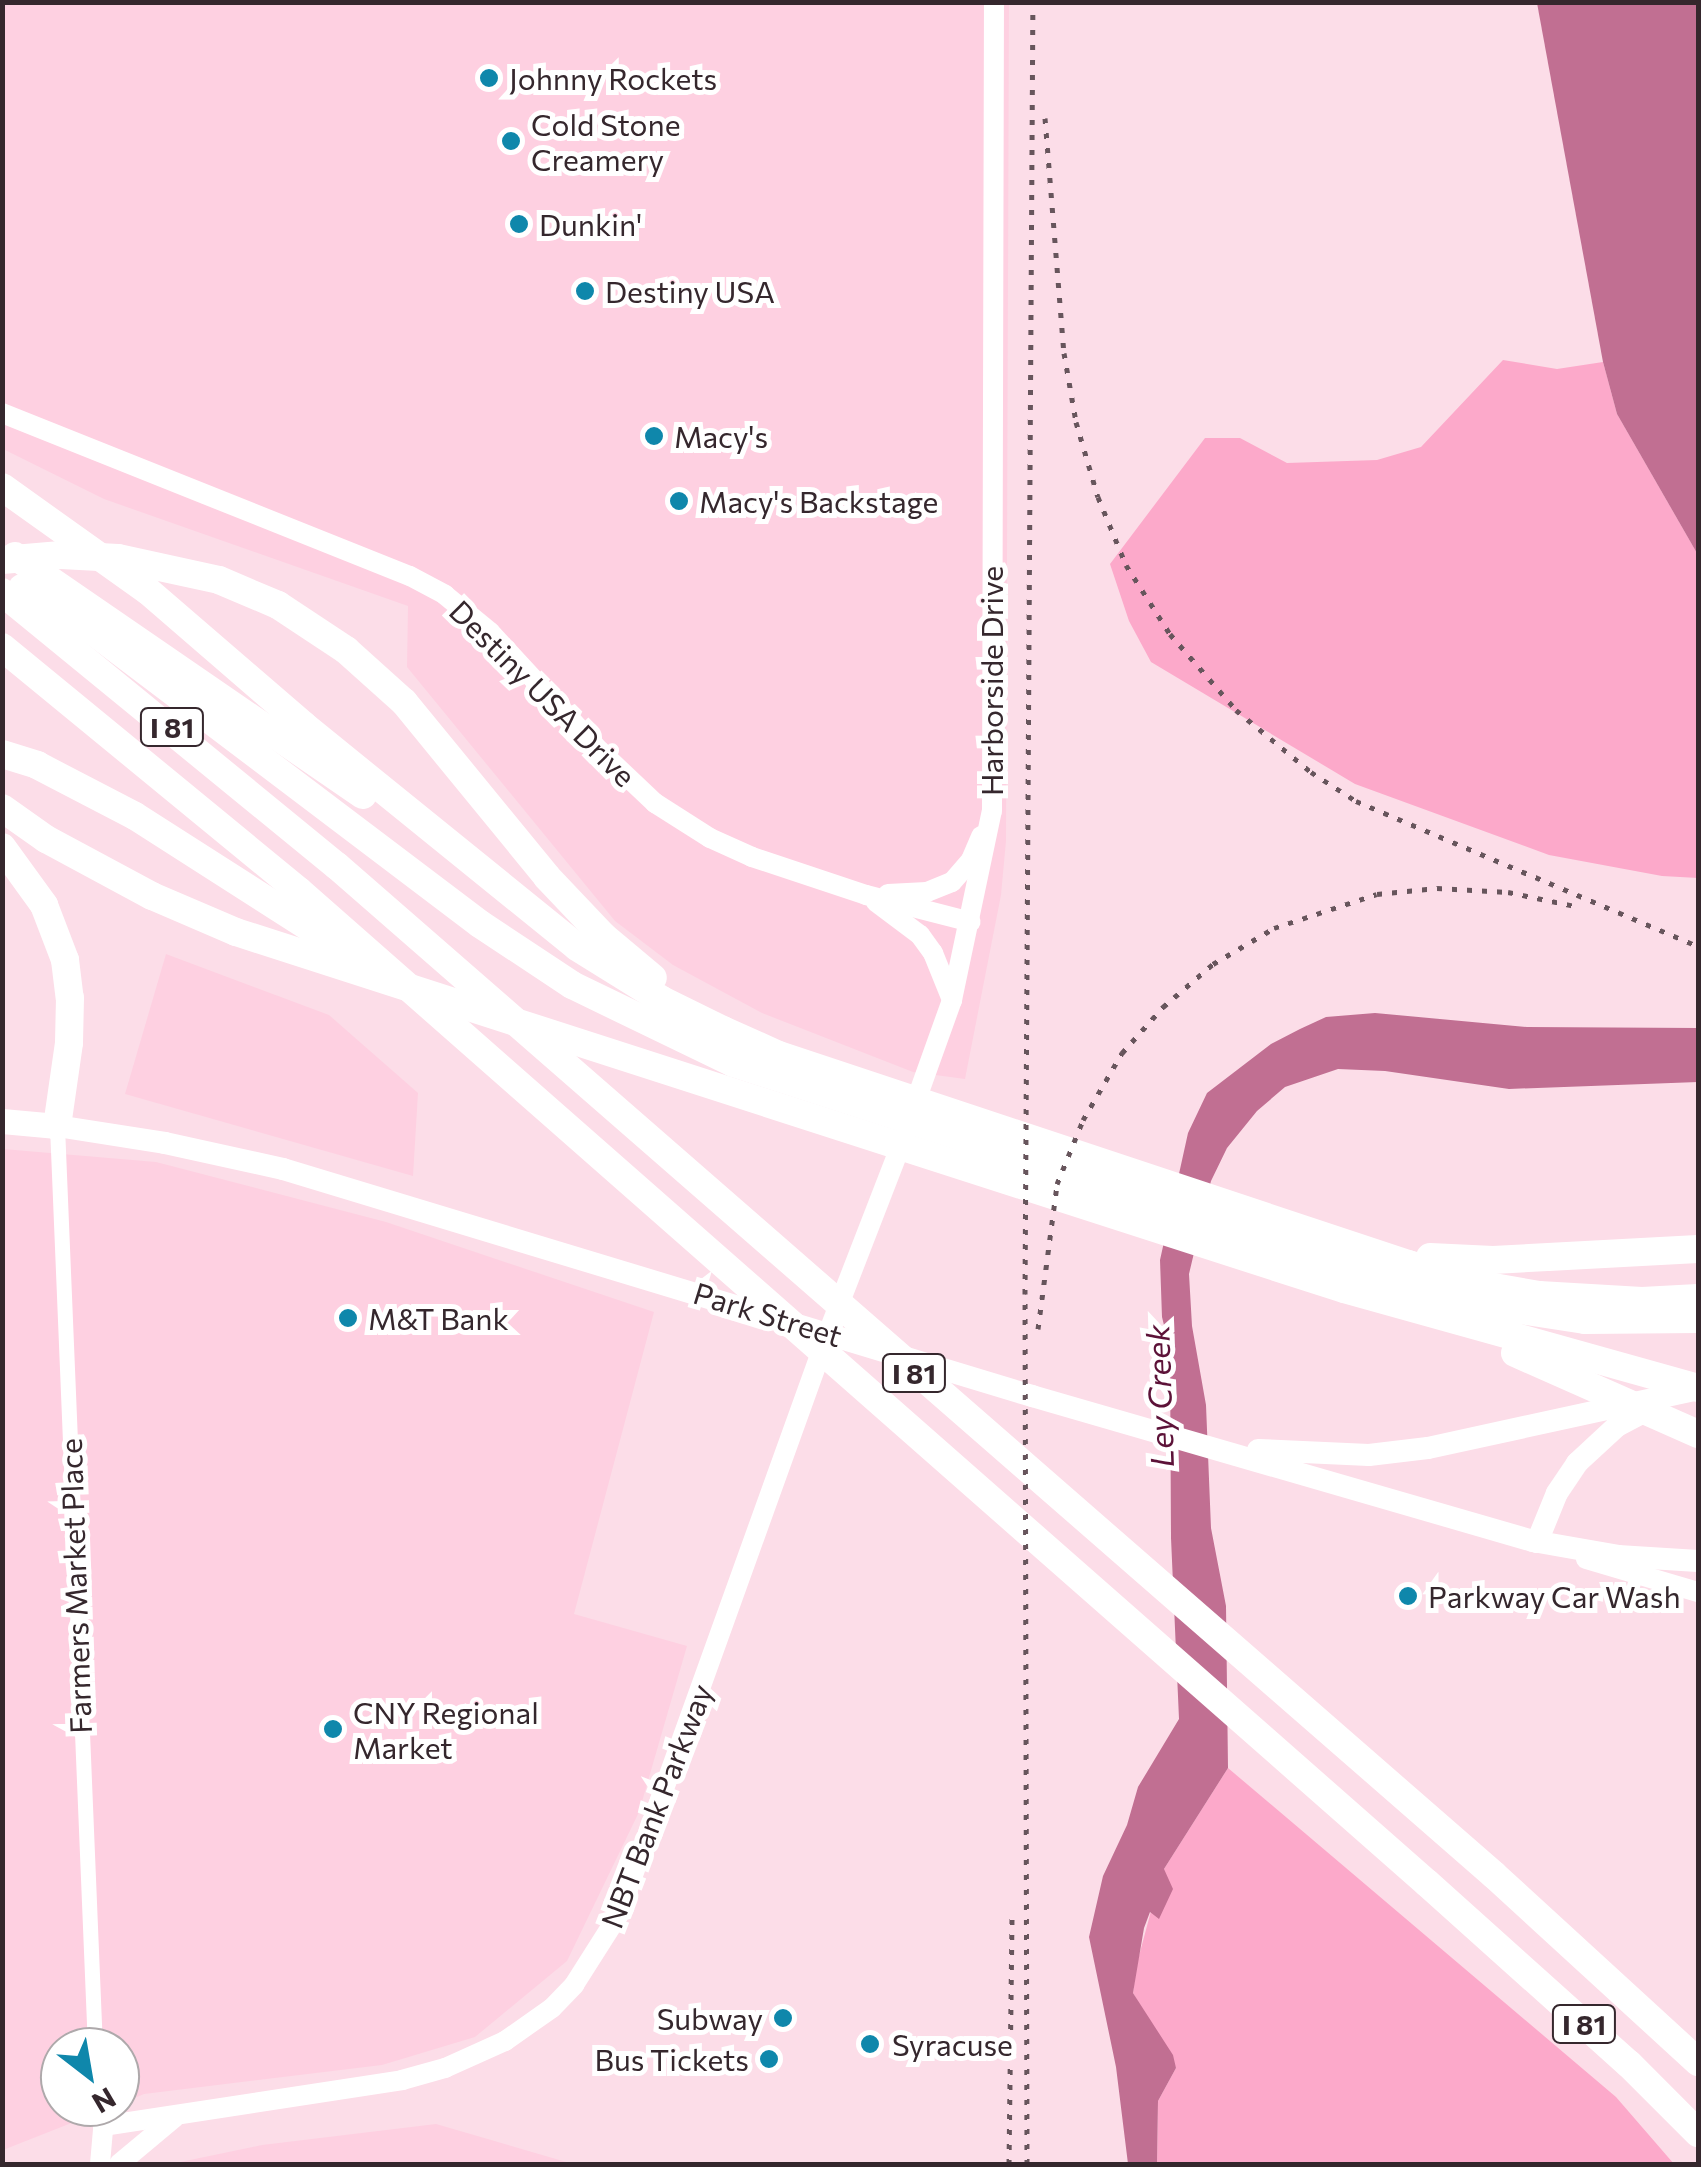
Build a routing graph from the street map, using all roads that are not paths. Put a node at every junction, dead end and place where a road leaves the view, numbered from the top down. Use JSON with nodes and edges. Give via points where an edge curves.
{"nodes":[{"id":1,"x":994,"y":2,"type":"edge"},
{"id":2,"x":2,"y":413,"type":"edge"},
{"id":3,"x":2,"y":487,"type":"edge"},
{"id":4,"x":2,"y":548,"type":"edge"},
{"id":5,"x":2,"y":560,"type":"edge"},
{"id":6,"x":2,"y":577,"type":"edge"},
{"id":7,"x":2,"y":592,"type":"edge"},
{"id":8,"x":2,"y":647,"type":"edge"},
{"id":9,"x":2,"y":754,"type":"edge"},
{"id":10,"x":2,"y":808,"type":"edge"},
{"id":11,"x":992,"y":811,"type":"junction"},
{"id":12,"x":2,"y":846,"type":"edge"},
{"id":13,"x":505,"y":890,"type":"junction"},
{"id":14,"x":866,"y":895,"type":"junction"},
{"id":15,"x":971,"y":922,"type":"junction"},
{"id":16,"x":418,"y":998,"type":"junction"},
{"id":17,"x":952,"y":1000,"type":"junction"},
{"id":18,"x":722,"y":1030,"type":"junction"},
{"id":19,"x":812,"y":1091,"type":"junction"},
{"id":20,"x":2,"y":1121,"type":"edge"},
{"id":21,"x":57,"y":1126,"type":"junction"},
{"id":22,"x":1698,"y":1249,"type":"edge"},
{"id":23,"x":1352,"y":1267,"type":"junction"},
{"id":24,"x":1698,"y":1298,"type":"edge"},
{"id":25,"x":1698,"y":1319,"type":"edge"},
{"id":26,"x":828,"y":1333,"type":"junction"},
{"id":27,"x":1585,"y":1369,"type":"junction"},
{"id":28,"x":1692,"y":1390,"type":"edge"},
{"id":29,"x":1692,"y":1431,"type":"edge"},
{"id":30,"x":1219,"y":1448,"type":"junction"},
{"id":31,"x":1537,"y":1542,"type":"junction"},
{"id":32,"x":1698,"y":1560,"type":"edge"},
{"id":33,"x":1698,"y":1592,"type":"edge"},
{"id":34,"x":94,"y":2027,"type":"edge"},
{"id":35,"x":1698,"y":2062,"type":"edge"},
{"id":36,"x":180,"y":2114,"type":"junction"},
{"id":37,"x":140,"y":2115,"type":"edge"},
{"id":38,"x":101,"y":2127,"type":"edge"},
{"id":39,"x":1698,"y":2133,"type":"edge"},
{"id":40,"x":100,"y":2164,"type":"edge"},
{"id":41,"x":119,"y":2164,"type":"edge"}],
"edges":[{"from":1,"to":11,"type":"street","name":"Harborside Drive"},
{"from":2,"to":14,"type":"street","name":"Destiny USA Drive","via":[[445,595],[532,673],[655,803],[752,858]]},
{"from":3,"to":13,"type":"highway","via":[[148,591]]},
{"from":4,"to":13,"type":"highway"},
{"from":5,"to":18,"type":"highway","via":[[118,558],[219,580],[278,605],[346,650],[404,702],[547,878],[603,936]]},
{"from":6,"to":19,"type":"highway","via":[[77,619],[480,924],[572,985],[733,1064]]},
{"from":7,"to":35,"type":"highway","number":"I 81","via":[[337,866],[1494,1875]]},
{"from":8,"to":16,"type":"highway","number":"I 81","via":[[299,891]]},
{"from":9,"to":16,"type":"highway","via":[[136,816]]},
{"from":10,"to":19,"type":"highway","via":[[152,896],[236,932]]},
{"from":11,"to":14,"type":"street","via":[[952,882],[927,892]]},
{"from":11,"to":15,"type":"street","name":"Harborside Drive"},
{"from":12,"to":21,"type":"highway","via":[[44,905],[65,960],[69,1044]]},
{"from":13,"to":18,"type":"highway","via":[[577,947]]},
{"from":14,"to":15,"type":"street","name":"Destiny USA Drive"},
{"from":14,"to":17,"type":"street","via":[[920,935]]},
{"from":15,"to":17,"type":"street","name":"Harborside Drive"},
{"from":16,"to":39,"type":"highway","number":"I 81","via":[[1467,1918]]},
{"from":17,"to":26,"type":"street","name":"Harborside Drive"},
{"from":18,"to":19,"type":"highway"},
{"from":19,"to":23,"type":"highway"},
{"from":20,"to":21,"type":"main road","name":"Park Street"},
{"from":21,"to":26,"type":"main road","name":"Park Street","via":[[284,1169]]},
{"from":21,"to":34,"type":"street","name":"Farmers Market Place"},
{"from":22,"to":23,"type":"highway"},
{"from":23,"to":24,"type":"highway","via":[[1408,1264],[1539,1295]]},
{"from":23,"to":25,"type":"highway","via":[[1474,1303],[1566,1318]]},
{"from":23,"to":27,"type":"highway","via":[[1408,1308]]},
{"from":26,"to":30,"type":"main road","name":"Park Street"},
{"from":26,"to":36,"type":"street","name":"NBT Bank Parkway","via":[[619,1914],[574,1985],[505,2041],[445,2068]]},
{"from":27,"to":28,"type":"highway"},
{"from":27,"to":29,"type":"highway"},
{"from":28,"to":30,"type":"main road","via":[[1428,1448],[1370,1455]]},
{"from":28,"to":31,"type":"main road","via":[[1617,1426],[1588,1450],[1557,1493]]},
{"from":30,"to":31,"type":"main road","name":"Park Street"},
{"from":31,"to":32,"type":"main road"},
{"from":31,"to":33,"type":"street","name":"Park Street"},
{"from":36,"to":37,"type":"street","name":"NBT Bank Parkway"},
{"from":36,"to":41,"type":"street"},
{"from":38,"to":40,"type":"street","name":"NBT Bank Parkway"}]}
